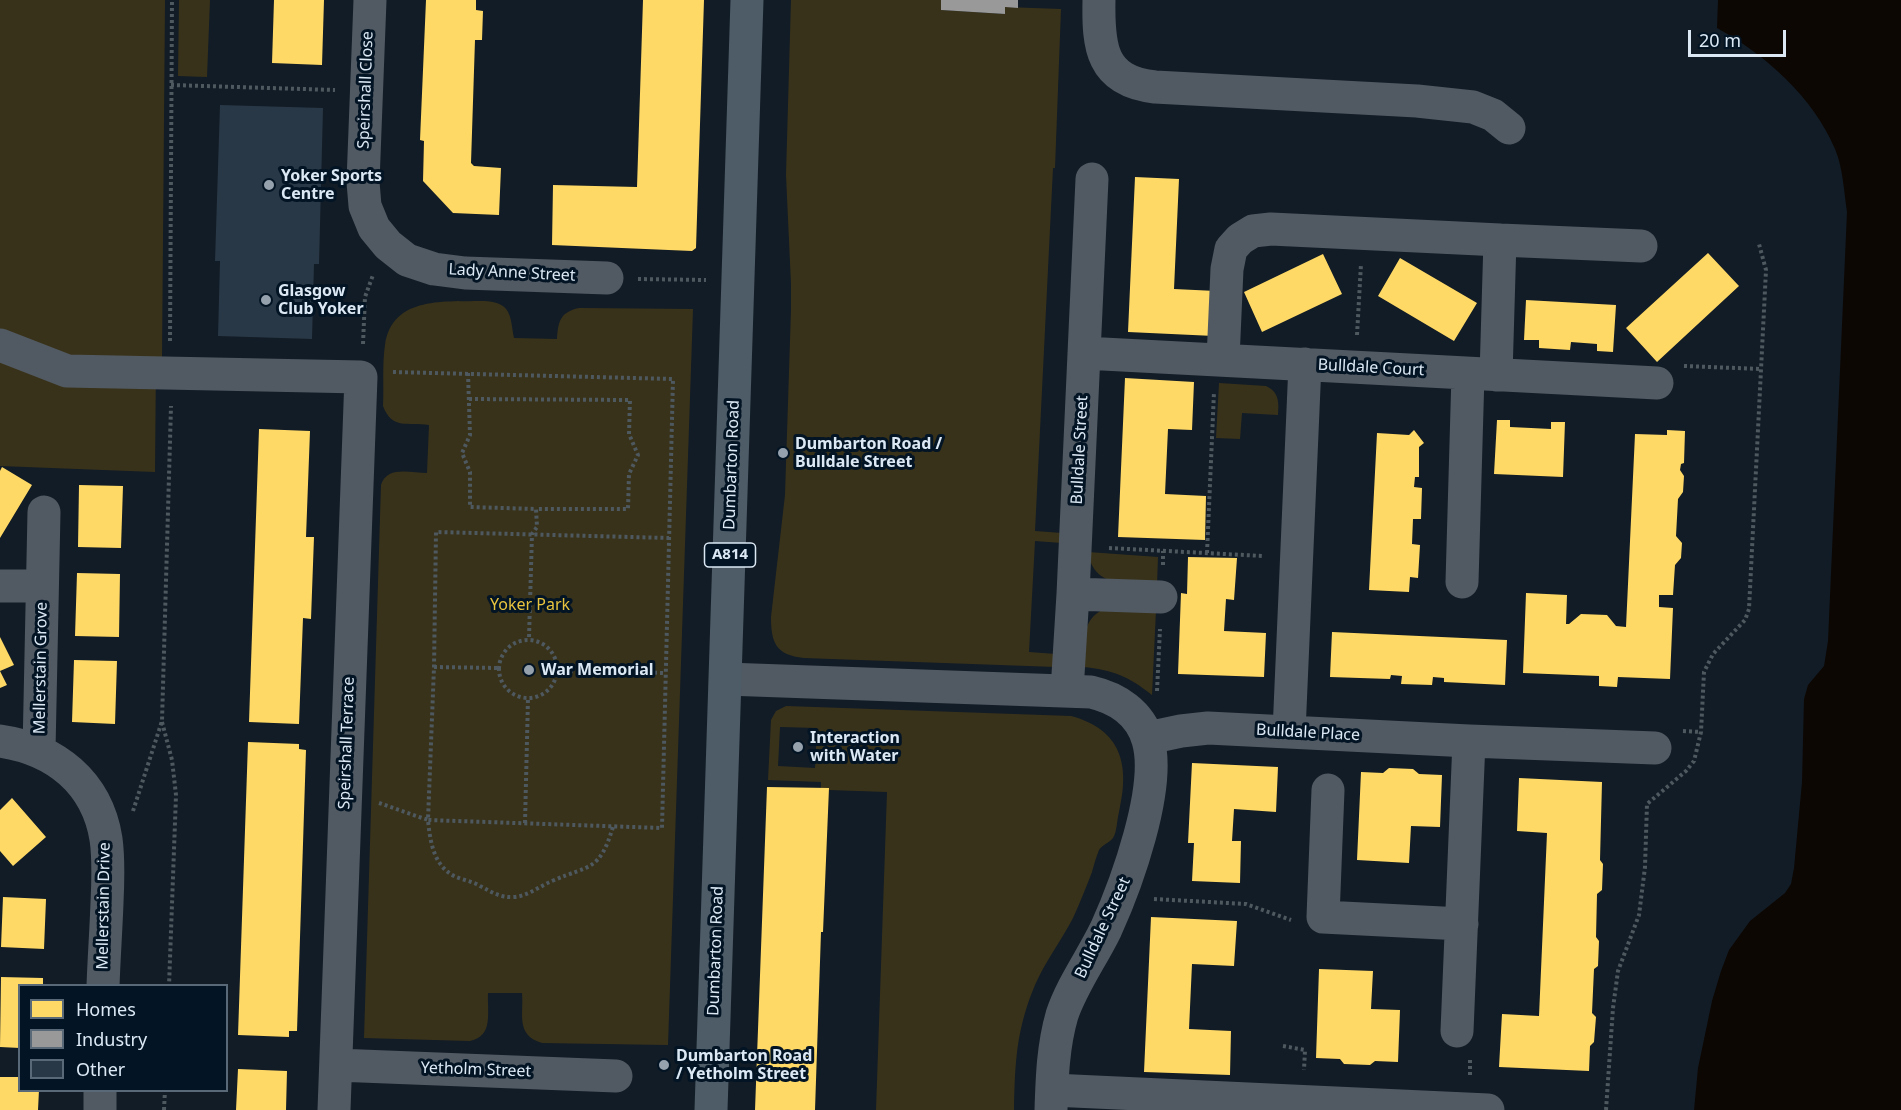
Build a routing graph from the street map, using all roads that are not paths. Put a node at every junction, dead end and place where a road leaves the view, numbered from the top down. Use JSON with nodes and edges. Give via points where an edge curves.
{"nodes":[{"id":1,"x":370,"y":0,"type":"edge"},
{"id":2,"x":747,"y":0,"type":"edge"},
{"id":3,"x":1099,"y":0,"type":"edge"},
{"id":4,"x":1509,"y":128,"type":"dead end"},
{"id":5,"x":1092,"y":179,"type":"dead end"},
{"id":6,"x":1500,"y":240,"type":"junction"},
{"id":7,"x":388,"y":245,"type":"joint"},
{"id":8,"x":1641,"y":246,"type":"dead end"},
{"id":9,"x":607,"y":278,"type":"road end"},
{"id":10,"x":0,"y":345,"type":"edge"},
{"id":11,"x":1084,"y":353,"type":"junction"},
{"id":12,"x":1219,"y":359,"type":"junction"},
{"id":13,"x":1305,"y":364,"type":"junction"},
{"id":14,"x":1482,"y":374,"type":"junction"},
{"id":15,"x":1657,"y":383,"type":"road end"},
{"id":16,"x":44,"y":512,"type":"dead end"},
{"id":17,"x":1462,"y":582,"type":"dead end"},
{"id":18,"x":0,"y":586,"type":"edge"},
{"id":19,"x":42,"y":586,"type":"junction"},
{"id":20,"x":1073,"y":594,"type":"junction"},
{"id":21,"x":1161,"y":597,"type":"road end"},
{"id":22,"x":726,"y":679,"type":"junction"},
{"id":23,"x":1067,"y":691,"type":"junction"},
{"id":24,"x":1289,"y":732,"type":"junction"},
{"id":25,"x":1148,"y":738,"type":"junction"},
{"id":26,"x":0,"y":741,"type":"edge"},
{"id":27,"x":1469,"y":741,"type":"junction"},
{"id":28,"x":1655,"y":748,"type":"dead end"},
{"id":29,"x":39,"y":750,"type":"junction"},
{"id":30,"x":1328,"y":790,"type":"dead end"},
{"id":31,"x":1462,"y":924,"type":"junction"},
{"id":32,"x":103,"y":984,"type":"edge"},
{"id":33,"x":1457,"y":1031,"type":"road end"},
{"id":34,"x":336,"y":1065,"type":"junction"},
{"id":35,"x":616,"y":1076,"type":"dead end"},
{"id":36,"x":100,"y":1092,"type":"edge"},
{"id":37,"x":1051,"y":1100,"type":"edge"},
{"id":38,"x":1202,"y":1103,"type":"edge"},
{"id":39,"x":1457,"y":1109,"type":"edge"},
{"id":40,"x":100,"y":1110,"type":"edge"},
{"id":41,"x":334,"y":1110,"type":"edge"},
{"id":42,"x":711,"y":1110,"type":"edge"},
{"id":43,"x":1488,"y":1110,"type":"edge"}],
"edges":[{"from":1,"to":7,"type":"street","name":"Speirshall Close","via":[[363,182],[365,206],[374,228]]},
{"from":2,"to":22,"type":"main road","name":"Dumbarton Road","number":"A814"},
{"from":3,"to":4,"type":"street","via":[[1105,57],[1121,77],[1132,82],[1155,87],[1473,107],[1493,115]]},
{"from":5,"to":11,"type":"street","name":"Bulldale Street"},
{"from":6,"to":8,"type":"street"},
{"from":6,"to":12,"type":"street","via":[[1253,231],[1231,249]]},
{"from":6,"to":14,"type":"street"},
{"from":7,"to":9,"type":"street","name":"Lady Anne Street","via":[[407,260],[434,269]]},
{"from":10,"to":34,"type":"street","name":"Speirshall Terrace","via":[[67,371],[362,377]]},
{"from":11,"to":12,"type":"street","name":"Bulldale Court"},
{"from":11,"to":20,"type":"street","name":"Bulldale Street"},
{"from":12,"to":13,"type":"street","name":"Bulldale Court"},
{"from":13,"to":14,"type":"street","name":"Bulldale Court"},
{"from":13,"to":24,"type":"street"},
{"from":14,"to":15,"type":"street","name":"Bulldale Court"},
{"from":14,"to":17,"type":"street"},
{"from":16,"to":19,"type":"street","name":"Mellerstain Grove"},
{"from":18,"to":19,"type":"street","name":"Mellerstain Grove"},
{"from":19,"to":29,"type":"street","name":"Mellerstain Grove"},
{"from":20,"to":21,"type":"street"},
{"from":20,"to":23,"type":"street","name":"Bulldale Street"},
{"from":22,"to":23,"type":"street","name":"Bulldale Street"},
{"from":22,"to":42,"type":"main road","name":"Dumbarton Road","number":"A814"},
{"from":23,"to":25,"type":"street","name":"Bulldale Street","via":[[1108,696],[1126,706]]},
{"from":24,"to":25,"type":"street","name":"Bulldale Place","via":[[1208,728]]},
{"from":24,"to":27,"type":"street","name":"Bulldale Place"},
{"from":25,"to":37,"type":"street","name":"Bulldale Street","via":[[1148,793],[1131,868],[1063,1013],[1056,1039]]},
{"from":26,"to":29,"type":"street","name":"Mellerstain Drive"},
{"from":27,"to":28,"type":"street","name":"Bulldale Place"},
{"from":27,"to":31,"type":"street"},
{"from":29,"to":32,"type":"street","name":"Mellerstain Drive","via":[[75,775],[100,814],[108,865]]},
{"from":30,"to":31,"type":"street","via":[[1323,916]]},
{"from":31,"to":33,"type":"street"},
{"from":34,"to":35,"type":"street","name":"Yetholm Street"},
{"from":34,"to":41,"type":"street","name":"Speirshall Terrace"},
{"from":36,"to":40,"type":"street"},
{"from":37,"to":38,"type":"street"},
{"from":38,"to":39,"type":"street"},
{"from":39,"to":43,"type":"street"}]}
